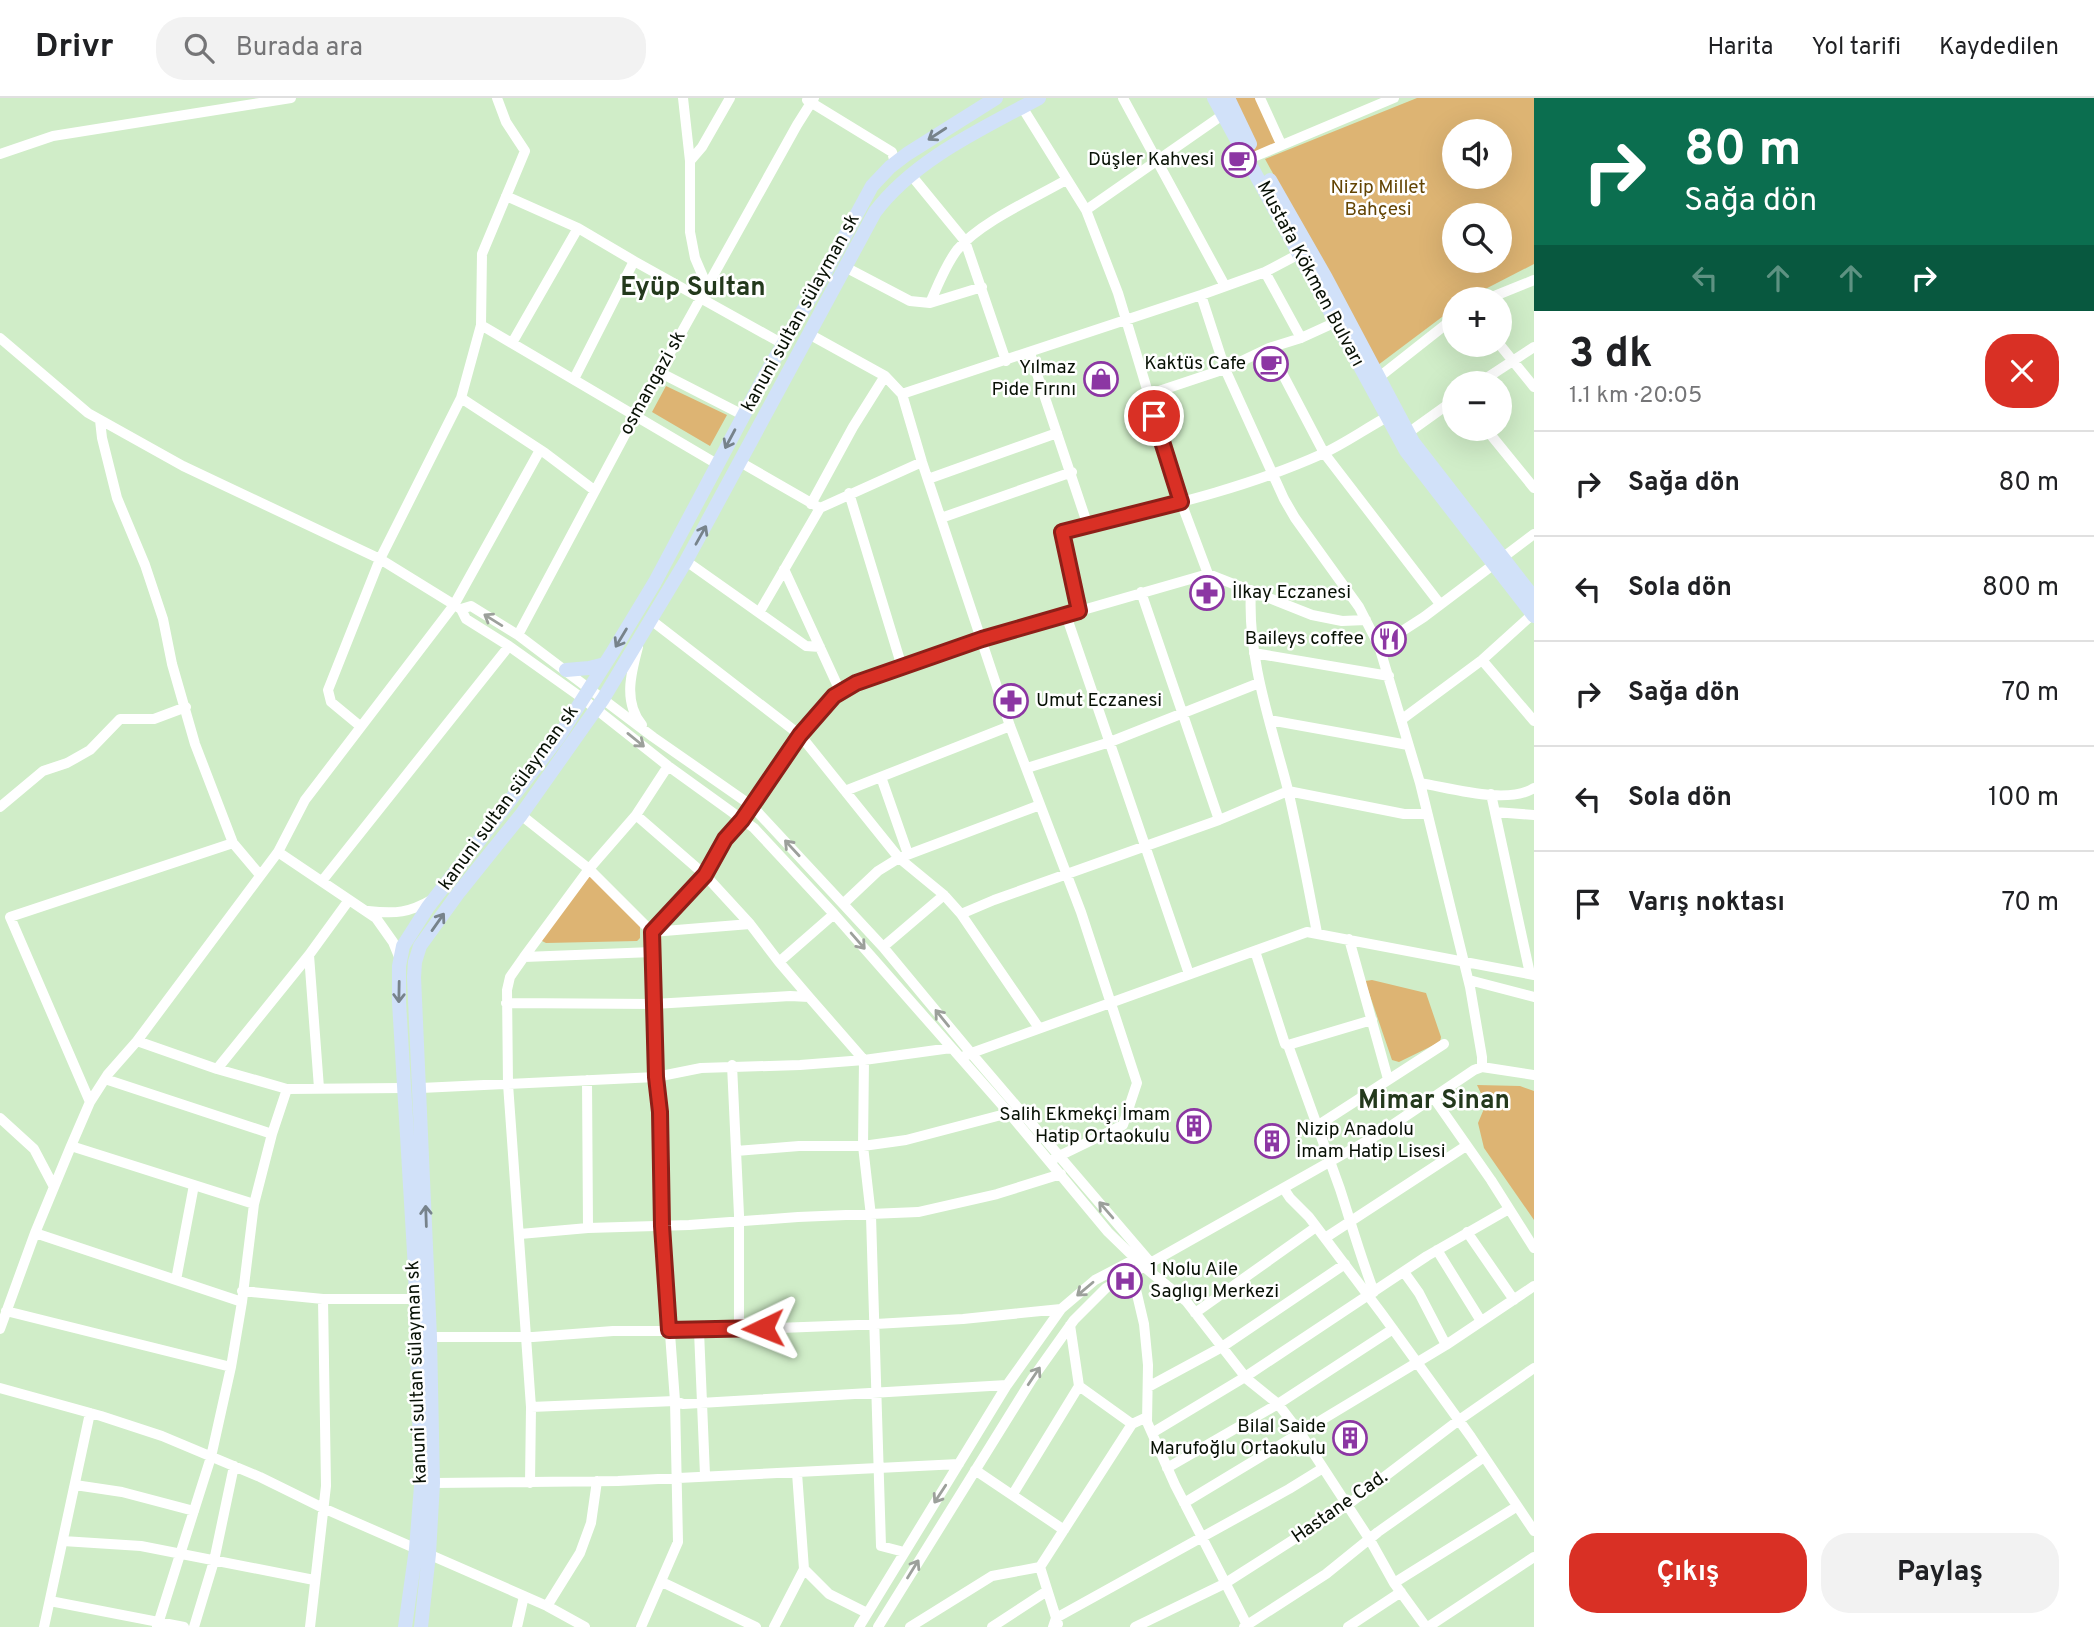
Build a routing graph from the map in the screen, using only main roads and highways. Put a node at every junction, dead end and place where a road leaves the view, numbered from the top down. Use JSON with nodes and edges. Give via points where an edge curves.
{"nodes":[{"id":1,"x":1039,"y":98,"type":"edge"},
{"id":2,"x":1214,"y":98,"type":"edge"},
{"id":3,"x":1228,"y":98,"type":"edge"},
{"id":4,"x":988,"y":100,"type":"edge"},
{"id":5,"x":1409,"y":442,"type":"junction"},
{"id":6,"x":1497,"y":560,"type":"junction"},
{"id":7,"x":1534,"y":598,"type":"edge"},
{"id":8,"x":1533,"y":615,"type":"edge"},
{"id":9,"x":605,"y":664,"type":"junction"},
{"id":10,"x":566,"y":670,"type":"road end"},
{"id":11,"x":422,"y":1551,"type":"junction"},
{"id":12,"x":405,"y":1627,"type":"edge"},
{"id":13,"x":421,"y":1627,"type":"edge"}],
"edges":[{"from":11,"to":1,"type":"main road","one_way":true,"via":[[433,1483],[414,977],[421,946],[600,704],[687,561],[875,212],[911,175]]},
{"from":2,"to":5,"type":"main road","name":"Mustafa Kökmen Bulvarı","via":[[1387,417]]},
{"from":3,"to":5,"type":"main road","name":"Mustafa Kökmen Bulvarı"},
{"from":4,"to":9,"type":"main road","name":"kanuni sultan sülayman sk","one_way":true,"via":[[895,163],[872,186]]},
{"from":5,"to":6,"type":"main road"},
{"from":6,"to":7,"type":"main road"},
{"from":6,"to":8,"type":"main road"},
{"from":9,"to":10,"type":"main road"},
{"from":9,"to":11,"type":"main road","name":"kanuni sultan sülayman sk","one_way":true,"via":[[558,738],[435,898],[403,946],[400,959],[398,1002],[415,1299]]},
{"from":11,"to":12,"type":"main road","name":"kanuni sultan sülayman sk"},
{"from":11,"to":13,"type":"main road"}]}
